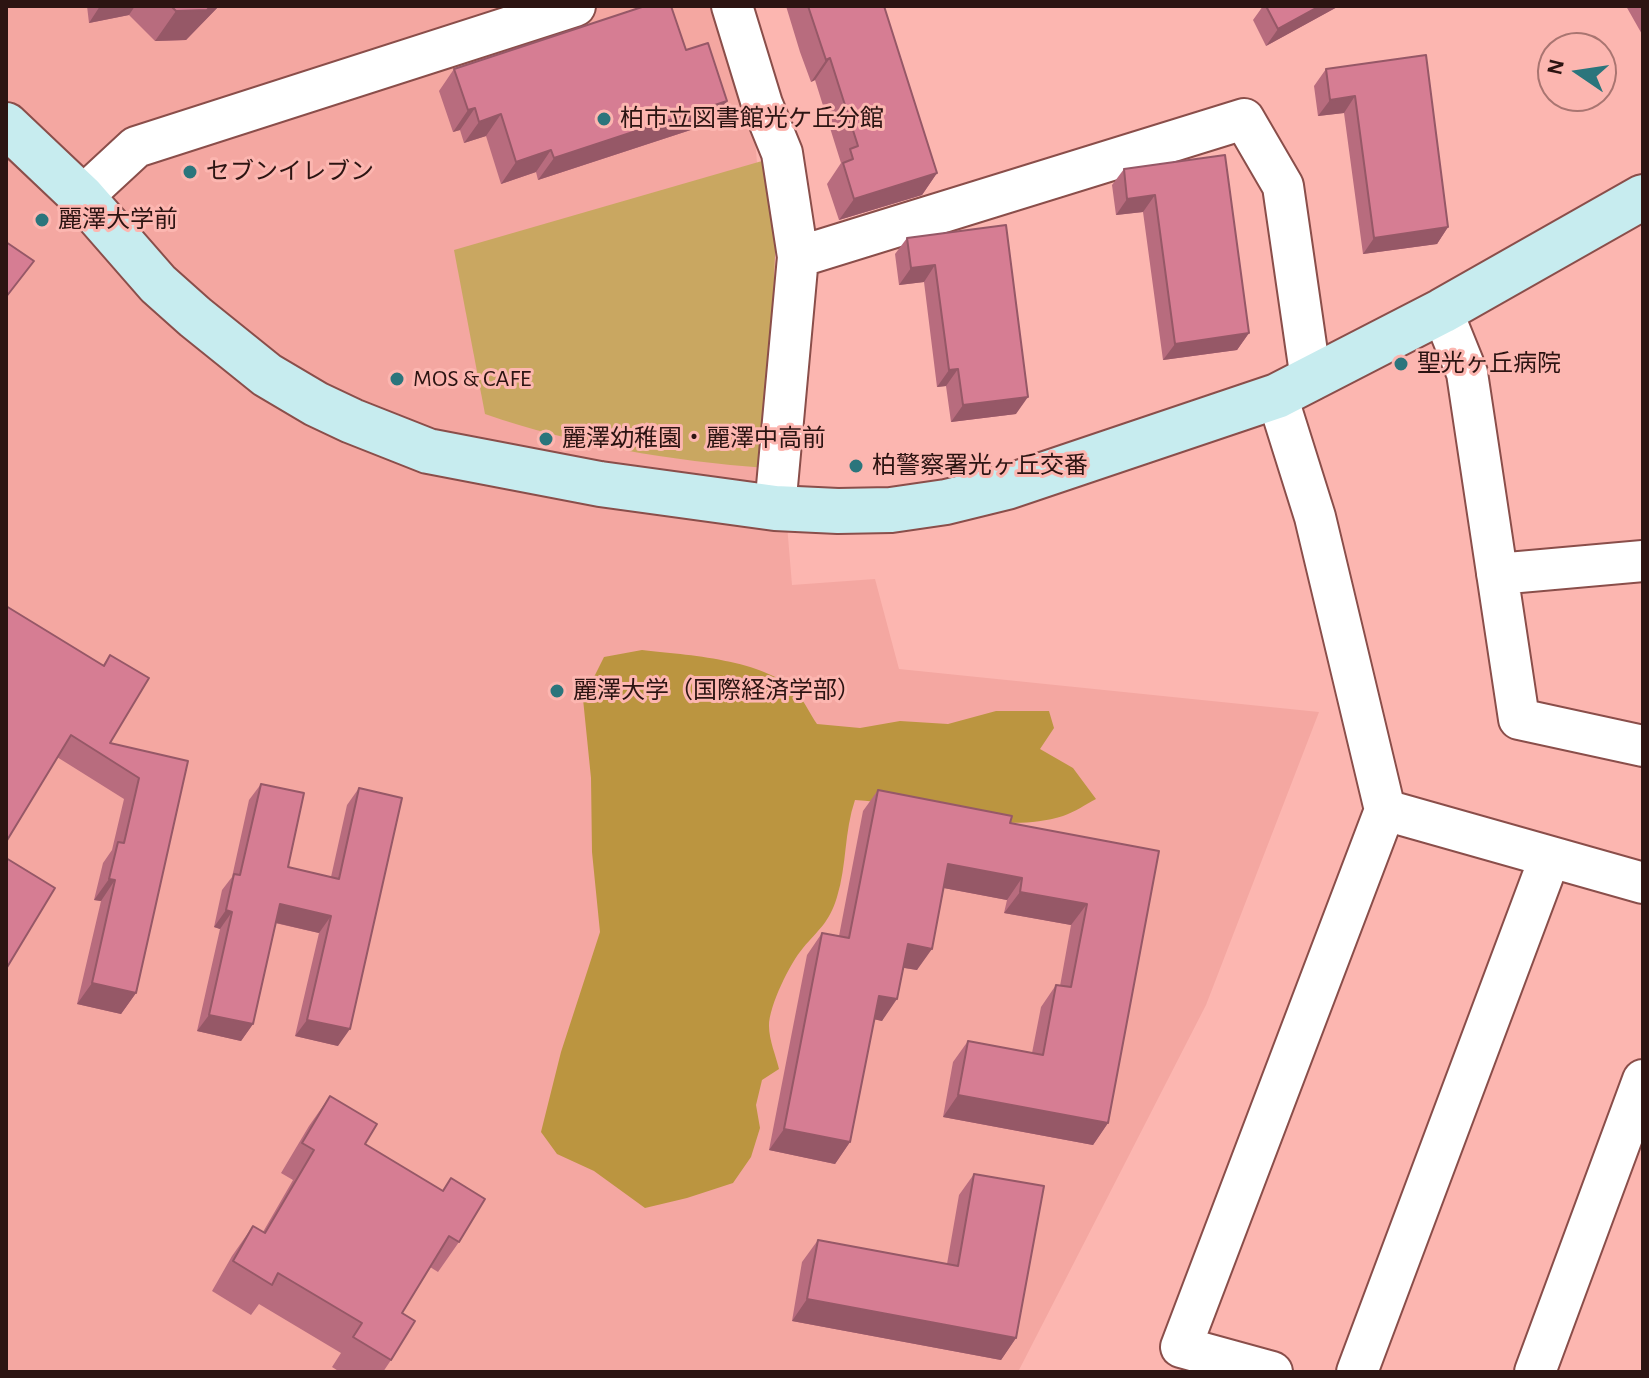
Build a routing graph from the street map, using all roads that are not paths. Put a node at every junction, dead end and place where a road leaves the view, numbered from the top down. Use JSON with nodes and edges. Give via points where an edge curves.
{"nodes":[{"id":1,"x":575,"y":6,"type":"edge"},
{"id":2,"x":732,"y":6,"type":"edge"},
{"id":3,"x":6,"y":125,"type":"edge"},
{"id":4,"x":82,"y":197,"type":"junction"},
{"id":5,"x":1643,"y":197,"type":"edge"},
{"id":6,"x":798,"y":257,"type":"junction"},
{"id":7,"x":1442,"y":311,"type":"junction"},
{"id":8,"x":1294,"y":388,"type":"junction"},
{"id":9,"x":775,"y":508,"type":"junction"},
{"id":10,"x":1643,"y":561,"type":"edge"},
{"id":11,"x":1497,"y":574,"type":"junction"},
{"id":12,"x":1643,"y":746,"type":"edge"},
{"id":13,"x":1385,"y":810,"type":"junction"},
{"id":14,"x":1550,"y":857,"type":"junction"},
{"id":15,"x":1643,"y":883,"type":"edge"},
{"id":16,"x":1643,"y":1080,"type":"edge"},
{"id":17,"x":1272,"y":1372,"type":"edge"},
{"id":18,"x":1357,"y":1372,"type":"edge"},
{"id":19,"x":1535,"y":1372,"type":"edge"}],
"edges":[{"from":1,"to":4,"type":"street","via":[[136,147]]},
{"from":2,"to":6,"type":"street","via":[[782,153]]},
{"from":3,"to":4,"type":"street"},
{"from":4,"to":9,"type":"street","via":[[158,284],[195,317],[267,375],[352,421],[428,451],[600,484]]},
{"from":5,"to":7,"type":"street"},
{"from":6,"to":8,"type":"street","via":[[1244,119],[1283,186]]},
{"from":6,"to":9,"type":"street"},
{"from":7,"to":8,"type":"street"},
{"from":7,"to":11,"type":"street","via":[[1467,373]]},
{"from":8,"to":9,"type":"street","via":[[1073,466],[946,502],[891,510]]},
{"from":8,"to":13,"type":"street","via":[[1315,517]]},
{"from":10,"to":11,"type":"street"},
{"from":11,"to":12,"type":"street","via":[[1519,719]]},
{"from":13,"to":14,"type":"street"},
{"from":13,"to":17,"type":"street","via":[[1181,1347]]},
{"from":14,"to":15,"type":"street"},
{"from":14,"to":18,"type":"street"},
{"from":16,"to":19,"type":"street"}]}
